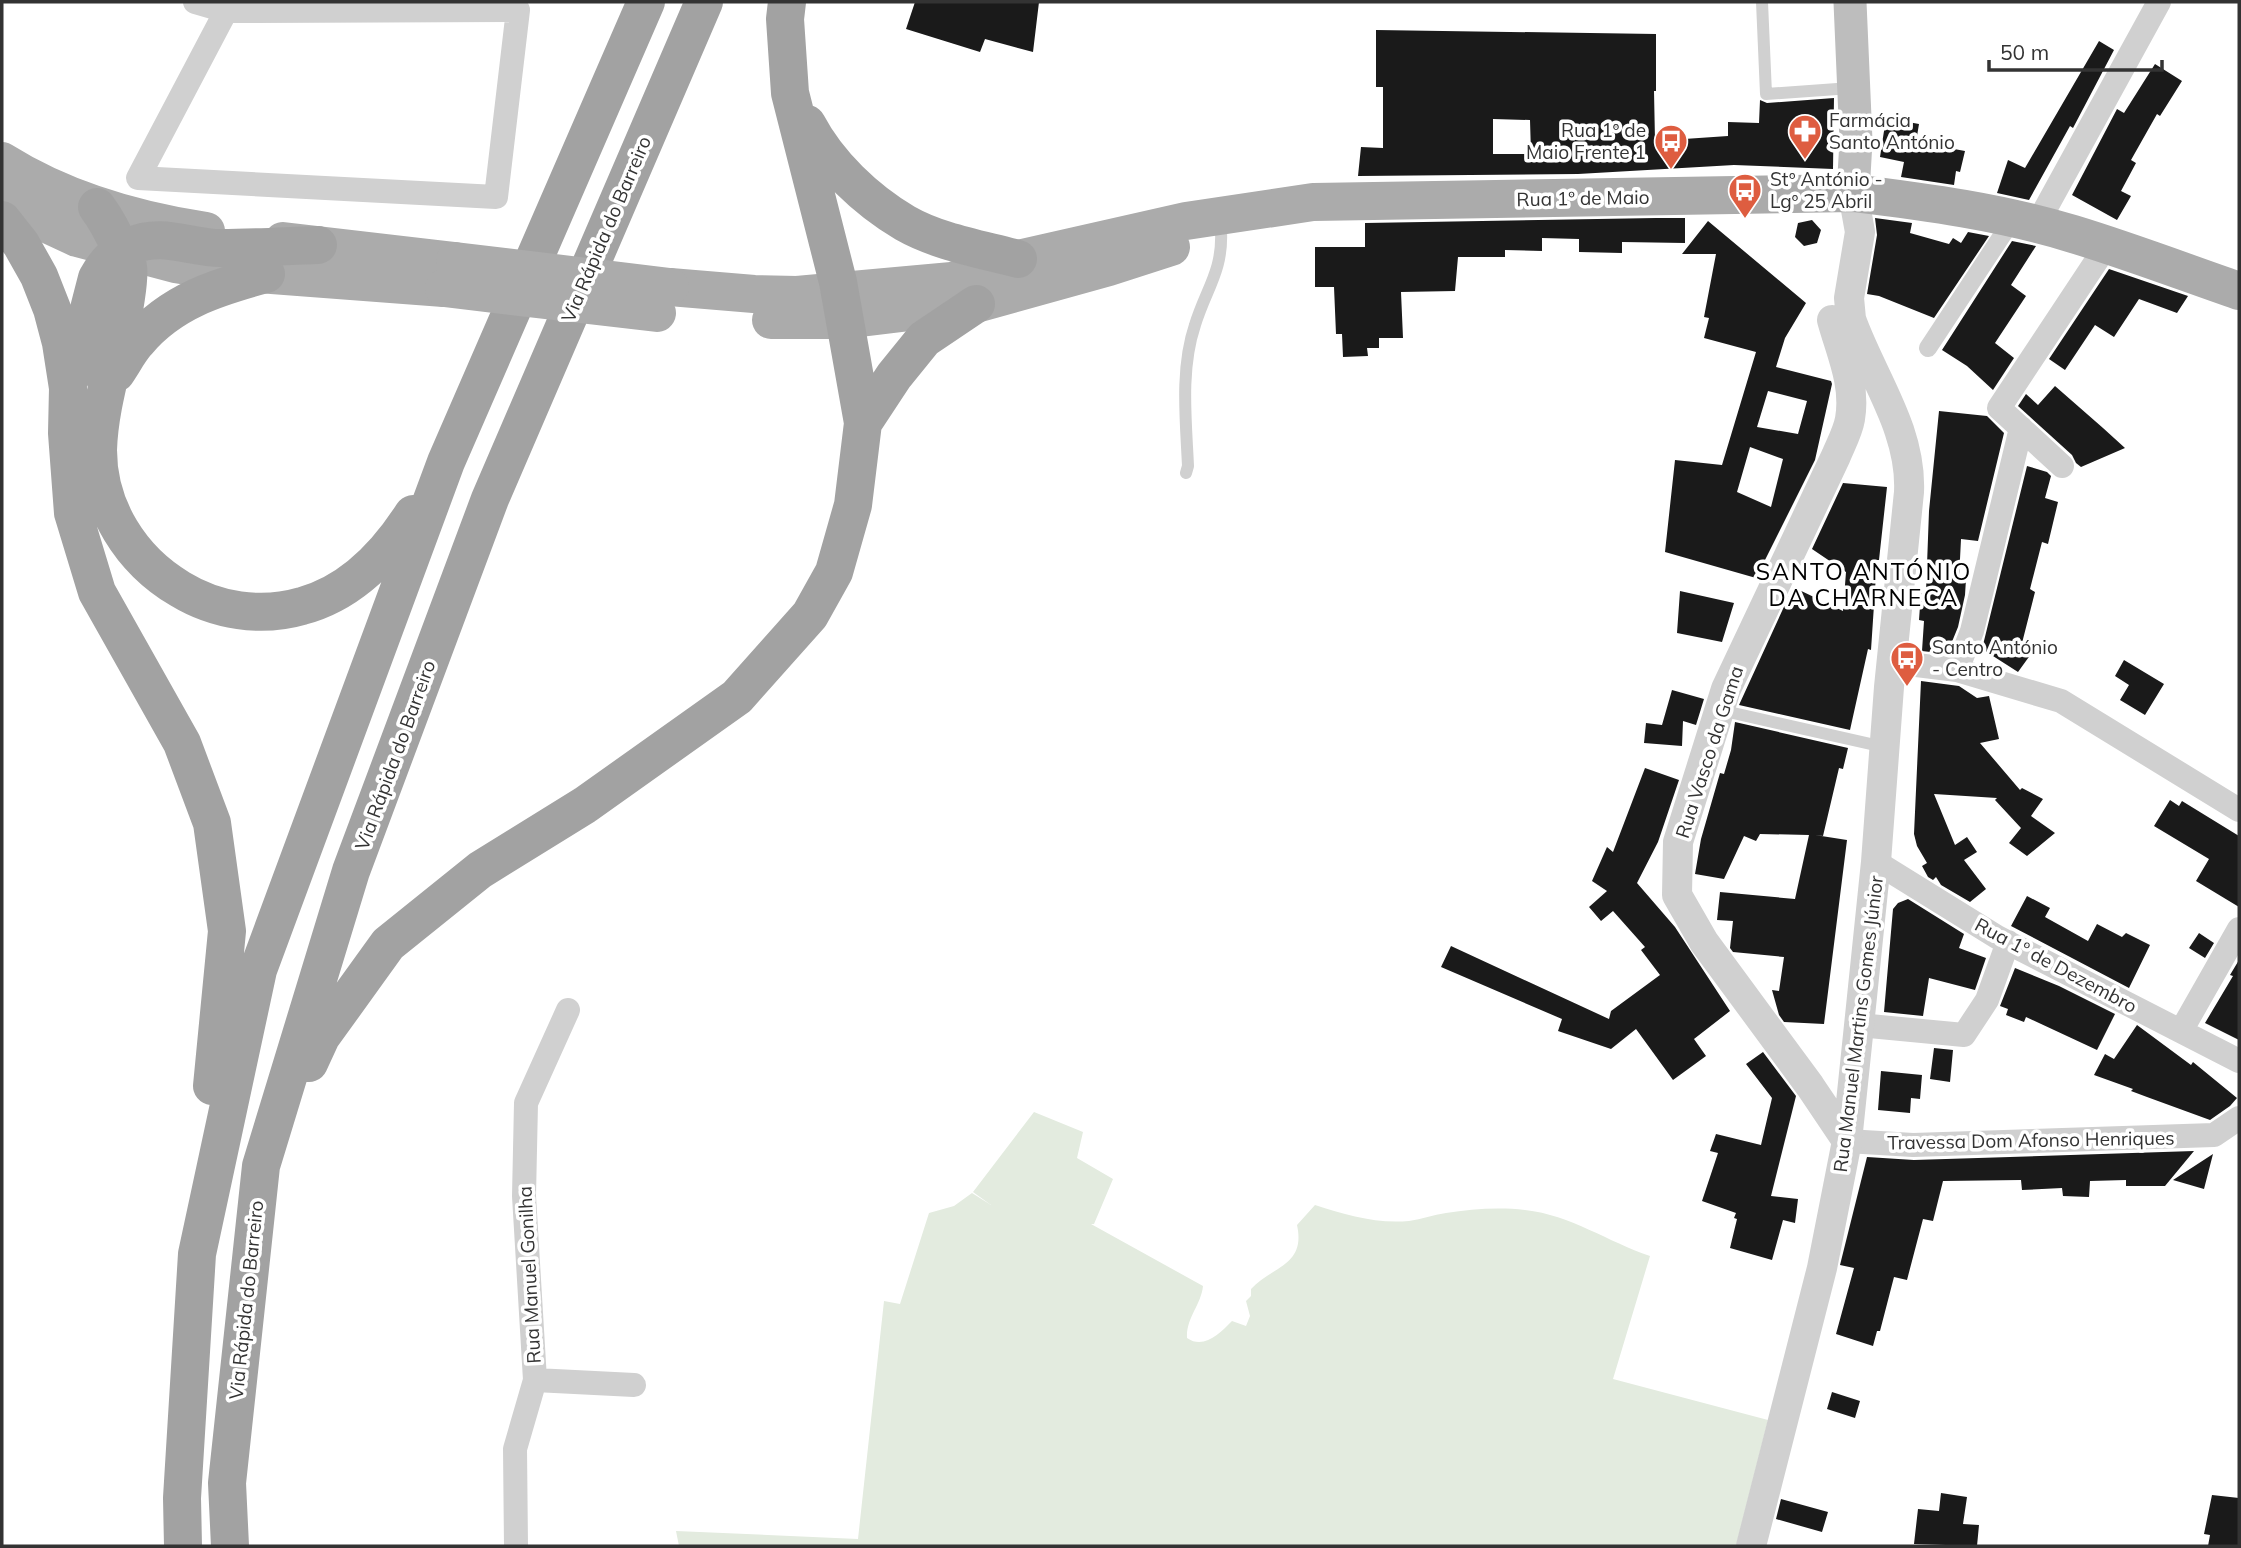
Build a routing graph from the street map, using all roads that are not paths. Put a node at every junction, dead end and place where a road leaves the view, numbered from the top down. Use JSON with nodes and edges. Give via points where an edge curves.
{"nodes":[{"id":1,"x":195,"y":2,"type":"edge"},
{"id":2,"x":646,"y":2,"type":"edge"},
{"id":3,"x":704,"y":2,"type":"edge"},
{"id":4,"x":787,"y":2,"type":"edge"},
{"id":5,"x":1762,"y":2,"type":"edge"},
{"id":6,"x":1850,"y":2,"type":"edge"},
{"id":7,"x":2159,"y":2,"type":"edge"},
{"id":8,"x":229,"y":6,"type":"edge"},
{"id":9,"x":519,"y":6,"type":"edge"},
{"id":10,"x":1855,"y":88,"type":"junction"},
{"id":11,"x":790,"y":93,"type":"junction"},
{"id":12,"x":2,"y":162,"type":"edge"},
{"id":13,"x":1853,"y":193,"type":"junction"},
{"id":14,"x":2,"y":200,"type":"edge"},
{"id":15,"x":1314,"y":202,"type":"junction"},
{"id":16,"x":97,"y":206,"type":"junction"},
{"id":17,"x":2,"y":220,"type":"edge"},
{"id":18,"x":2025,"y":221,"type":"junction"},
{"id":19,"x":1221,"y":231,"type":"junction"},
{"id":20,"x":1105,"y":240,"type":"junction"},
{"id":21,"x":318,"y":245,"type":"junction"},
{"id":22,"x":2107,"y":245,"type":"junction"},
{"id":23,"x":121,"y":251,"type":"junction"},
{"id":24,"x":1018,"y":259,"type":"junction"},
{"id":25,"x":266,"y":274,"type":"junction"},
{"id":26,"x":449,"y":274,"type":"junction"},
{"id":27,"x":2239,"y":291,"type":"edge"},
{"id":28,"x":976,"y":304,"type":"junction"},
{"id":29,"x":842,"y":307,"type":"junction"},
{"id":30,"x":928,"y":309,"type":"junction"},
{"id":31,"x":1928,"y":348,"type":"dead end"},
{"id":32,"x":108,"y":384,"type":"junction"},
{"id":33,"x":68,"y":388,"type":"junction"},
{"id":34,"x":1850,"y":420,"type":"junction"},
{"id":35,"x":1895,"y":420,"type":"junction"},
{"id":36,"x":863,"y":423,"type":"junction"},
{"id":37,"x":2021,"y":428,"type":"junction"},
{"id":38,"x":446,"y":462,"type":"junction"},
{"id":39,"x":2062,"y":466,"type":"dead end"},
{"id":40,"x":1186,"y":473,"type":"dead end"},
{"id":41,"x":1892,"y":662,"type":"junction"},
{"id":42,"x":1957,"y":670,"type":"junction"},
{"id":43,"x":1720,"y":710,"type":"junction"},
{"id":44,"x":1884,"y":747,"type":"junction"},
{"id":45,"x":2239,"y":810,"type":"edge"},
{"id":46,"x":1876,"y":862,"type":"junction"},
{"id":47,"x":2239,"y":929,"type":"edge"},
{"id":48,"x":2008,"y":942,"type":"junction"},
{"id":49,"x":568,"y":1010,"type":"dead end"},
{"id":50,"x":1859,"y":1025,"type":"junction"},
{"id":51,"x":2180,"y":1031,"type":"junction"},
{"id":52,"x":2239,"y":1061,"type":"edge"},
{"id":53,"x":2239,"y":1118,"type":"edge"},
{"id":54,"x":1847,"y":1141,"type":"junction"},
{"id":55,"x":261,"y":1166,"type":"junction"},
{"id":56,"x":197,"y":1254,"type":"junction"},
{"id":57,"x":535,"y":1380,"type":"junction"},
{"id":58,"x":634,"y":1385,"type":"dead end"},
{"id":59,"x":183,"y":1546,"type":"edge"},
{"id":60,"x":230,"y":1546,"type":"edge"},
{"id":61,"x":516,"y":1546,"type":"edge"},
{"id":62,"x":1751,"y":1546,"type":"edge"}],
"edges":[{"from":1,"to":8,"type":"street"},
{"from":2,"to":38,"type":"highway"},
{"from":3,"to":55,"type":"highway","name":"Via Rápida do Barreiro","via":[[485,512],[351,872]]},
{"from":4,"to":11,"type":"highway"},
{"from":5,"to":10,"type":"lane","via":[[1766,94]]},
{"from":6,"to":10,"type":"main road"},
{"from":7,"to":18,"type":"street"},
{"from":8,"to":9,"type":"street"},
{"from":8,"to":9,"type":"street","via":[[138,178],[496,197]]},
{"from":10,"to":13,"type":"main road"},
{"from":11,"to":24,"type":"highway","via":[[816,142],[855,186],[905,223],[946,240]]},
{"from":11,"to":29,"type":"highway"},
{"from":12,"to":16,"type":"main road","via":[[43,185]]},
{"from":13,"to":15,"type":"main road","name":"Rua 1º de Maio"},
{"from":13,"to":18,"type":"main road","name":"Rua 1º de Maio","via":[[1942,203]]},
{"from":13,"to":34,"type":"street","via":[[1840,229],[1830,296],[1849,374]]},
{"from":13,"to":35,"type":"street","name":"Rua Manuel Martins Gomes Júnior","via":[[1860,232],[1849,298],[1851,318]]},
{"from":14,"to":23,"type":"main road","via":[[76,238]]},
{"from":15,"to":19,"type":"main road"},
{"from":15,"to":20,"type":"main road","via":[[1186,221]]},
{"from":16,"to":21,"type":"main road","via":[[177,226]]},
{"from":16,"to":23,"type":"highway"},
{"from":17,"to":33,"type":"highway","via":[[39,276],[52,309]]},
{"from":18,"to":22,"type":"main road","name":"Rua 1º de Maio"},
{"from":18,"to":31,"type":"street"},
{"from":19,"to":28,"type":"main road"},
{"from":19,"to":40,"type":"lane","via":[[1220,265],[1190,347]]},
{"from":20,"to":24,"type":"main road"},
{"from":20,"to":30,"type":"street","via":[[1090,257]]},
{"from":21,"to":23,"type":"highway","via":[[218,248],[159,238]]},
{"from":21,"to":26,"type":"main road"},
{"from":22,"to":27,"type":"main road","name":"Rua 1º de Maio"},
{"from":22,"to":37,"type":"street","via":[[1998,408]]},
{"from":23,"to":25,"type":"main road","via":[[219,271]]},
{"from":23,"to":32,"type":"highway","via":[[128,267]]},
{"from":23,"to":33,"type":"highway","via":[[104,264],[97,278]]},
{"from":24,"to":29,"type":"main road","via":[[952,281]]},
{"from":25,"to":26,"type":"main road"},
{"from":25,"to":32,"type":"highway","via":[[214,289],[161,318],[138,341]]},
{"from":26,"to":29,"type":"main road","bridge":true,"via":[[799,321]]},
{"from":28,"to":30,"type":"main road"},
{"from":28,"to":36,"type":"highway","via":[[924,340]]},
{"from":29,"to":30,"type":"main road"},
{"from":29,"to":36,"type":"highway"},
{"from":32,"to":38,"type":"highway","via":[[98,452],[105,497],[117,526],[152,570],[197,600],[219,606],[286,611],[340,591],[385,553]]},
{"from":33,"to":56,"type":"highway","via":[[72,513],[97,592],[182,743],[212,823],[227,930]]},
{"from":34,"to":35,"type":"street","via":[[1869,409]]},
{"from":34,"to":43,"type":"street","name":"Rua Vasco da Gama"},
{"from":35,"to":41,"type":"street","name":"Rua Manuel Martins Gomes Júnior","via":[[1908,464],[1909,492]]},
{"from":36,"to":55,"type":"highway","via":[[853,505],[834,572],[810,615],[737,697],[585,805],[480,870],[388,944],[321,1037]]},
{"from":37,"to":39,"type":"street"},
{"from":37,"to":42,"type":"street","via":[[1972,631]]},
{"from":38,"to":56,"type":"highway","via":[[258,970]]},
{"from":41,"to":42,"type":"street"},
{"from":41,"to":44,"type":"street","name":"Rua Manuel Martins Gomes Júnior"},
{"from":42,"to":45,"type":"street","via":[[2062,701]]},
{"from":43,"to":44,"type":"lane"},
{"from":43,"to":54,"type":"street","name":"Rua Vasco da Gama","via":[[1678,842],[1677,895],[1704,942]]},
{"from":44,"to":46,"type":"street","name":"Rua Manuel Martins Gomes Júnior"},
{"from":46,"to":48,"type":"street","name":"Rua 1º de Dezembro"},
{"from":46,"to":50,"type":"street","name":"Rua Manuel Martins Gomes Júnior"},
{"from":47,"to":51,"type":"street"},
{"from":48,"to":50,"type":"street","via":[[1987,1000],[1964,1035]]},
{"from":48,"to":51,"type":"street","name":"Rua 1º de Dezembro"},
{"from":49,"to":57,"type":"street","name":"Rua Manuel Gonilha","via":[[526,1103],[524,1196]]},
{"from":50,"to":54,"type":"street","name":"Rua Manuel Martins Gomes Júnior"},
{"from":51,"to":52,"type":"street","name":"Rua 1º de Dezembro"},
{"from":53,"to":54,"type":"street","name":"Travessa Dom Afonso Henriques","via":[[2214,1135],[1913,1145]]},
{"from":54,"to":62,"type":"street","name":"Rua Manuel Martins Gomes Júnior","via":[[1822,1268]]},
{"from":55,"to":60,"type":"highway","name":"Via Rápida do Barreiro","via":[[227,1482]]},
{"from":56,"to":59,"type":"highway"},
{"from":57,"to":58,"type":"street"},
{"from":57,"to":61,"type":"street","name":"Rua Manuel Gonilha","via":[[515,1449]]}]}
